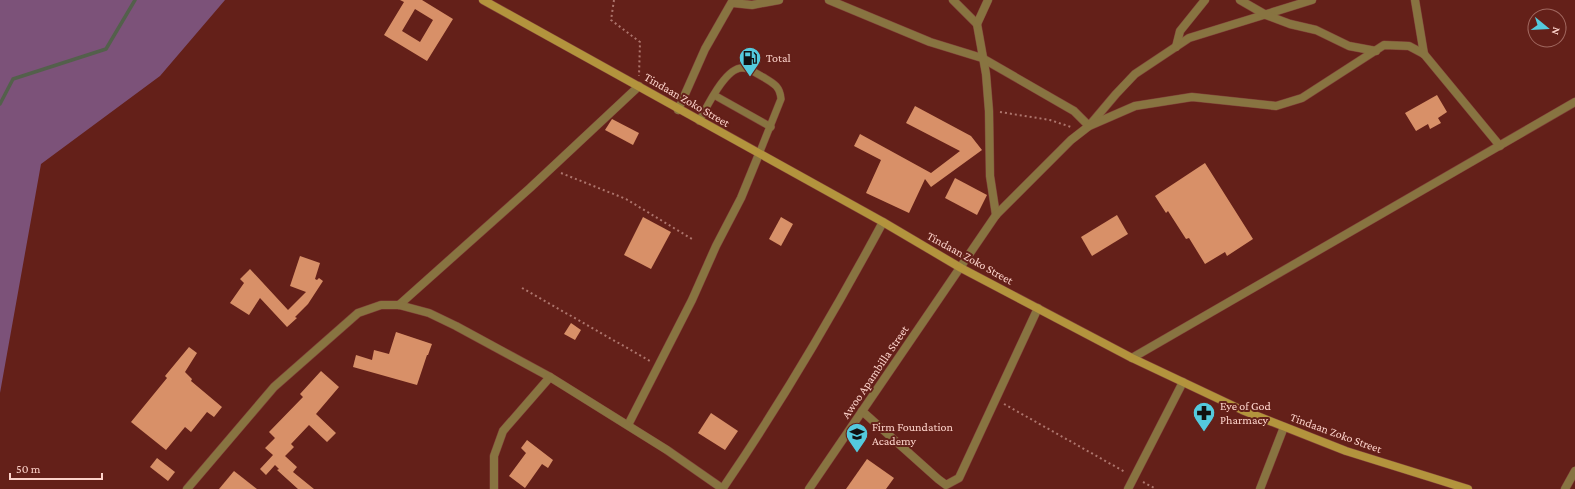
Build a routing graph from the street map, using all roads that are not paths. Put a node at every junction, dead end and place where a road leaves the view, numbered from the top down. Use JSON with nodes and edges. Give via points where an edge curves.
{"nodes":[{"id":1,"x":483,"y":0,"type":"edge"},
{"id":2,"x":779,"y":0,"type":"edge"},
{"id":3,"x":829,"y":0,"type":"edge"},
{"id":4,"x":953,"y":0,"type":"edge"},
{"id":5,"x":988,"y":0,"type":"edge"},
{"id":6,"x":1205,"y":0,"type":"edge"},
{"id":7,"x":1240,"y":0,"type":"edge"},
{"id":8,"x":1312,"y":0,"type":"edge"},
{"id":9,"x":1415,"y":0,"type":"edge"},
{"id":10,"x":733,"y":2,"type":"edge"},
{"id":11,"x":1266,"y":14,"type":"junction"},
{"id":12,"x":977,"y":24,"type":"junction"},
{"id":13,"x":1176,"y":47,"type":"junction"},
{"id":14,"x":1376,"y":51,"type":"junction"},
{"id":15,"x":1424,"y":54,"type":"junction"},
{"id":16,"x":982,"y":58,"type":"junction"},
{"id":17,"x":639,"y":86,"type":"junction"},
{"id":18,"x":714,"y":95,"type":"junction"},
{"id":19,"x":1575,"y":102,"type":"edge"},
{"id":20,"x":678,"y":110,"type":"junction"},
{"id":21,"x":699,"y":121,"type":"junction"},
{"id":22,"x":1089,"y":126,"type":"junction"},
{"id":23,"x":771,"y":127,"type":"junction"},
{"id":24,"x":1500,"y":146,"type":"junction"},
{"id":25,"x":759,"y":154,"type":"junction"},
{"id":26,"x":996,"y":215,"type":"junction"},
{"id":27,"x":883,"y":222,"type":"junction"},
{"id":28,"x":961,"y":268,"type":"junction"},
{"id":29,"x":399,"y":305,"type":"junction"},
{"id":30,"x":1038,"y":308,"type":"junction"},
{"id":31,"x":1132,"y":358,"type":"junction"},
{"id":32,"x":550,"y":377,"type":"junction"},
{"id":33,"x":1183,"y":382,"type":"junction"},
{"id":34,"x":862,"y":411,"type":"junction"},
{"id":35,"x":628,"y":425,"type":"junction"},
{"id":36,"x":1284,"y":427,"type":"junction"},
{"id":37,"x":1575,"y":472,"type":"edge"},
{"id":38,"x":187,"y":489,"type":"edge"},
{"id":39,"x":494,"y":489,"type":"edge"},
{"id":40,"x":723,"y":489,"type":"edge"},
{"id":41,"x":809,"y":489,"type":"edge"},
{"id":42,"x":1128,"y":489,"type":"edge"},
{"id":43,"x":1260,"y":489,"type":"edge"},
{"id":44,"x":1468,"y":489,"type":"edge"},
{"id":45,"x":1565,"y":489,"type":"edge"}],
"edges":[{"from":1,"to":17,"type":"main road","name":"Tindaan Zoko Street"},
{"from":2,"to":10,"type":"street","via":[[752,5]]},
{"from":3,"to":16,"type":"street","via":[[930,42]]},
{"from":4,"to":12,"type":"street"},
{"from":5,"to":12,"type":"street"},
{"from":6,"to":13,"type":"street","via":[[1180,31]]},
{"from":7,"to":11,"type":"street"},
{"from":8,"to":11,"type":"street"},
{"from":9,"to":15,"type":"street"},
{"from":10,"to":20,"type":"street","via":[[705,49]]},
{"from":11,"to":13,"type":"street","via":[[1189,38]]},
{"from":11,"to":14,"type":"street","via":[[1329,35],[1349,46]]},
{"from":12,"to":16,"type":"street"},
{"from":13,"to":22,"type":"street","via":[[1136,74]]},
{"from":14,"to":15,"type":"street","via":[[1384,45],[1409,46]]},
{"from":14,"to":22,"type":"street","via":[[1302,98],[1276,106],[1192,97],[1135,106]]},
{"from":15,"to":24,"type":"street"},
{"from":16,"to":22,"type":"street","via":[[1074,111]]},
{"from":16,"to":26,"type":"street","via":[[989,111],[990,176]]},
{"from":17,"to":20,"type":"main road","name":"Tindaan Zoko Street"},
{"from":17,"to":29,"type":"street"},
{"from":18,"to":21,"type":"lane"},
{"from":18,"to":23,"type":"lane"},
{"from":18,"to":23,"type":"lane","via":[[727,75],[735,69],[744,67],[776,84],[781,99]]},
{"from":19,"to":24,"type":"street"},
{"from":20,"to":21,"type":"main road","name":"Tindaan Zoko Street"},
{"from":21,"to":25,"type":"main road","name":"Tindaan Zoko Street"},
{"from":22,"to":26,"type":"street","name":"Awoo Apambilla Street","via":[[1071,140]]},
{"from":23,"to":25,"type":"lane"},
{"from":24,"to":31,"type":"street"},
{"from":25,"to":27,"type":"main road","name":"Tindaan Zoko Street"},
{"from":25,"to":35,"type":"street","via":[[742,198]]},
{"from":26,"to":28,"type":"street","name":"Awoo Apambilla Street"},
{"from":27,"to":28,"type":"main road","name":"Tindaan Zoko Street"},
{"from":27,"to":40,"type":"street","via":[[844,295]]},
{"from":28,"to":30,"type":"main road","name":"Tindaan Zoko Street"},
{"from":28,"to":34,"type":"street","name":"Awoo Apambilla Street"},
{"from":29,"to":32,"type":"street","via":[[429,313],[450,323]]},
{"from":29,"to":38,"type":"street","via":[[381,305],[358,313],[274,387]]},
{"from":30,"to":31,"type":"main road","name":"Tindaan Zoko Street"},
{"from":30,"to":34,"type":"street","via":[[959,478],[946,485]]},
{"from":31,"to":33,"type":"main road","name":"Tindaan Zoko Street"},
{"from":32,"to":35,"type":"street"},
{"from":32,"to":39,"type":"street","via":[[503,431],[494,456]]},
{"from":33,"to":36,"type":"main road","name":"Tindaan Zoko Street"},
{"from":33,"to":42,"type":"street"},
{"from":34,"to":41,"type":"street","name":"Awoo Apambilla Street"},
{"from":35,"to":40,"type":"street"},
{"from":36,"to":43,"type":"street"},
{"from":36,"to":44,"type":"main road","name":"Tindaan Zoko Street","via":[[1346,451]]},
{"from":37,"to":45,"type":"street"}]}
